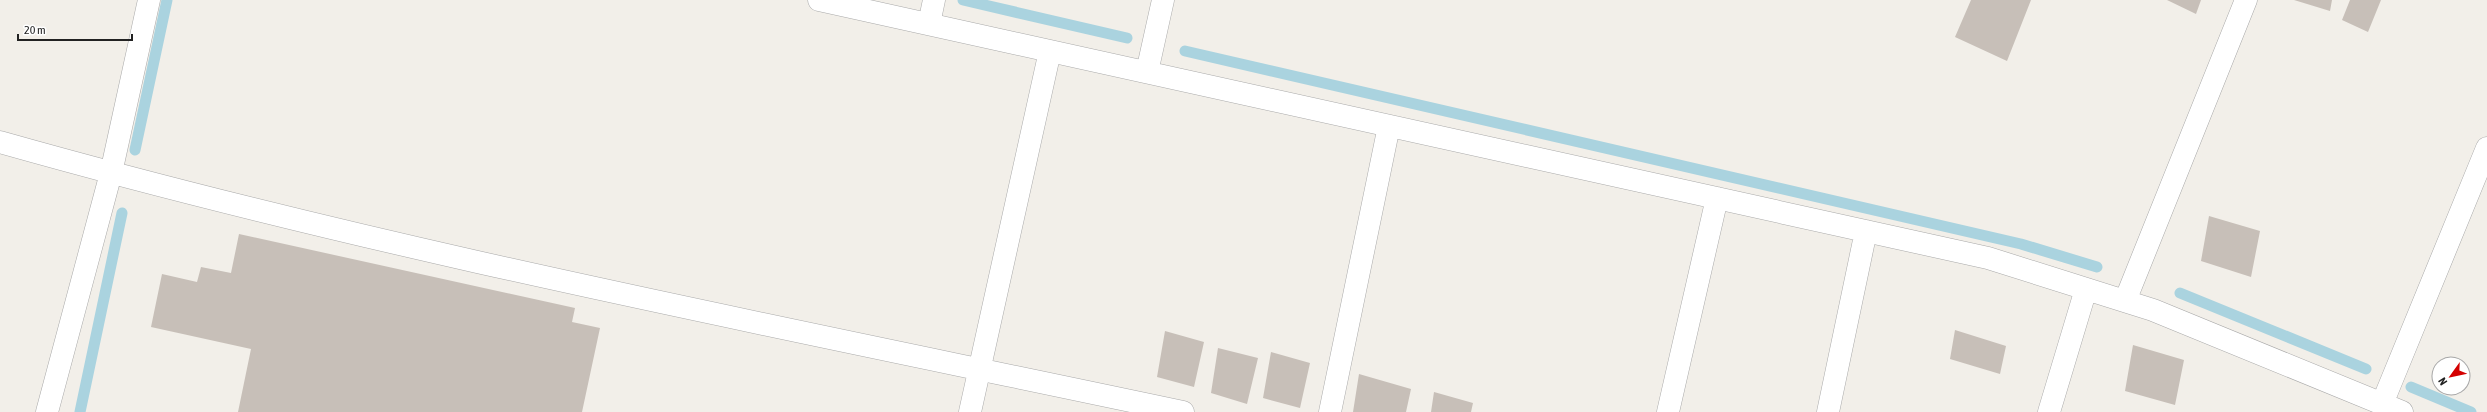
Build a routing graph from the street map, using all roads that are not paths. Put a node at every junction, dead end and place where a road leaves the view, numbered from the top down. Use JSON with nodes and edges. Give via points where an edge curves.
{"nodes":[{"id":1,"x":149,"y":0,"type":"edge"},
{"id":2,"x":819,"y":0,"type":"edge"},
{"id":3,"x":934,"y":0,"type":"edge"},
{"id":4,"x":1164,"y":0,"type":"edge"},
{"id":5,"x":2246,"y":0,"type":"edge"},
{"id":6,"x":929,"y":24,"type":"junction"},
{"id":7,"x":1050,"y":51,"type":"junction"},
{"id":8,"x":1147,"y":72,"type":"junction"},
{"id":9,"x":1390,"y":126,"type":"junction"},
{"id":10,"x":0,"y":142,"type":"edge"},
{"id":11,"x":2487,"y":148,"type":"edge"},
{"id":12,"x":111,"y":173,"type":"junction"},
{"id":13,"x":1717,"y":198,"type":"junction"},
{"id":14,"x":1866,"y":231,"type":"junction"},
{"id":15,"x":2086,"y":289,"type":"junction"},
{"id":16,"x":2125,"y":301,"type":"junction"},
{"id":17,"x":980,"y":369,"type":"junction"},
{"id":18,"x":2382,"y":404,"type":"junction"},
{"id":19,"x":47,"y":412,"type":"edge"},
{"id":20,"x":970,"y":412,"type":"edge"},
{"id":21,"x":1182,"y":412,"type":"edge"},
{"id":22,"x":1330,"y":412,"type":"edge"},
{"id":23,"x":1668,"y":412,"type":"edge"},
{"id":24,"x":1828,"y":412,"type":"edge"},
{"id":25,"x":2049,"y":412,"type":"edge"},
{"id":26,"x":2402,"y":412,"type":"edge"}],
"edges":[{"from":1,"to":12,"type":"street"},
{"from":2,"to":6,"type":"street"},
{"from":3,"to":6,"type":"street"},
{"from":4,"to":8,"type":"street"},
{"from":5,"to":16,"type":"street"},
{"from":6,"to":7,"type":"street"},
{"from":7,"to":8,"type":"street"},
{"from":7,"to":17,"type":"street"},
{"from":8,"to":9,"type":"street"},
{"from":9,"to":13,"type":"street"},
{"from":9,"to":22,"type":"street"},
{"from":10,"to":12,"type":"street"},
{"from":11,"to":18,"type":"street"},
{"from":12,"to":17,"type":"street","via":[[408,247]]},
{"from":12,"to":19,"type":"street"},
{"from":13,"to":14,"type":"street"},
{"from":13,"to":23,"type":"street"},
{"from":14,"to":15,"type":"street","via":[[1988,258]]},
{"from":14,"to":24,"type":"street"},
{"from":15,"to":16,"type":"street"},
{"from":15,"to":25,"type":"street"},
{"from":16,"to":18,"type":"street","via":[[2154,310]]},
{"from":17,"to":20,"type":"street"},
{"from":17,"to":21,"type":"street"},
{"from":18,"to":26,"type":"street"}]}
